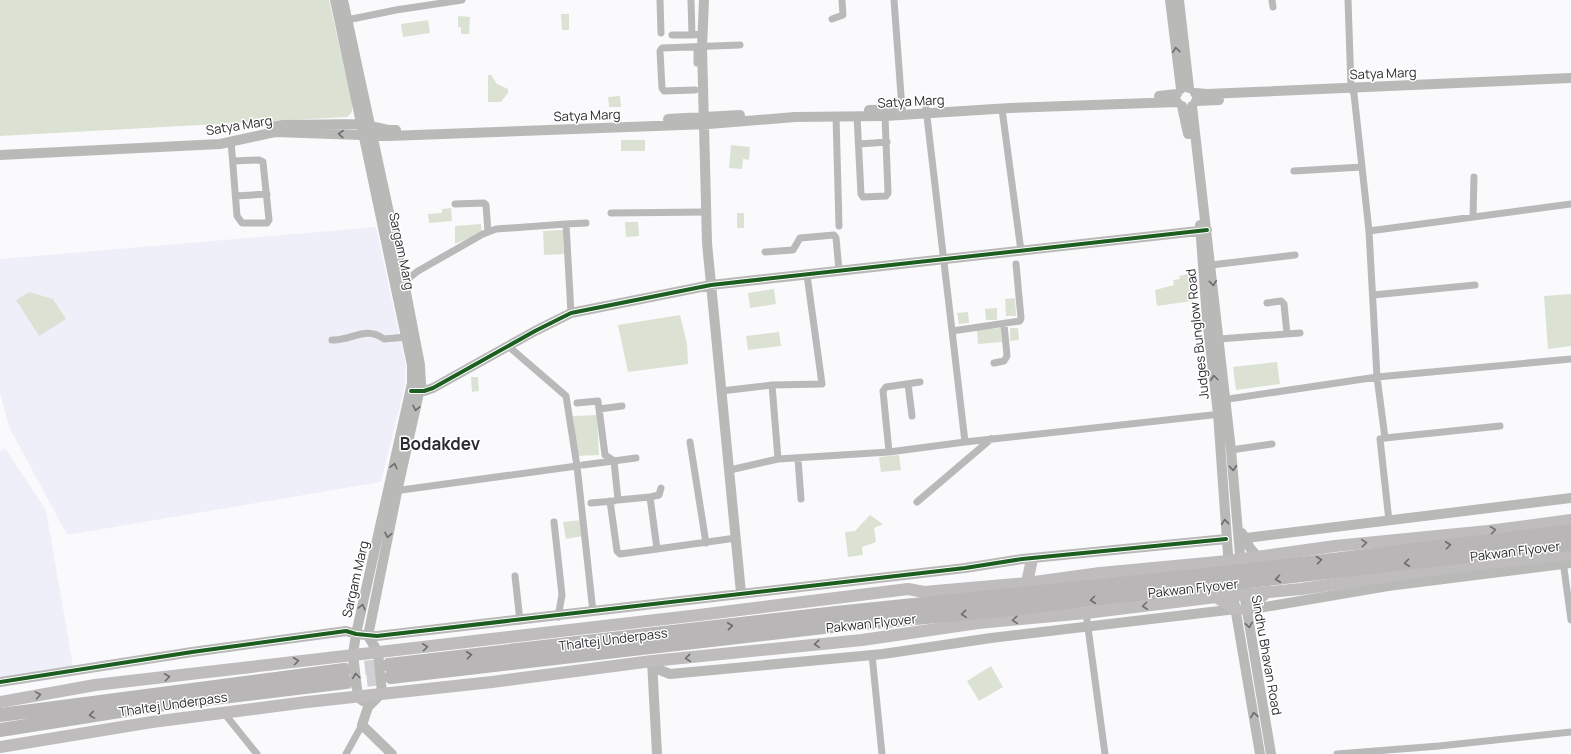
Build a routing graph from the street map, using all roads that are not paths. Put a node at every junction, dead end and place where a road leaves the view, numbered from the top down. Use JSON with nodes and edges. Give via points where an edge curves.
{"nodes":[{"id":1,"x":335,"y":0,"type":"edge"},
{"id":2,"x":343,"y":0,"type":"edge"},
{"id":3,"x":462,"y":0,"type":"edge"},
{"id":4,"x":660,"y":0,"type":"edge"},
{"id":5,"x":691,"y":0,"type":"edge"},
{"id":6,"x":704,"y":0,"type":"edge"},
{"id":7,"x":842,"y":0,"type":"edge"},
{"id":8,"x":894,"y":0,"type":"edge"},
{"id":9,"x":1170,"y":0,"type":"edge"},
{"id":10,"x":1179,"y":0,"type":"edge"},
{"id":11,"x":1348,"y":0,"type":"edge"},
{"id":12,"x":832,"y":18,"type":"dead end"},
{"id":13,"x":347,"y":20,"type":"junction"},
{"id":14,"x":661,"y":33,"type":"dead end"},
{"id":15,"x":703,"y":34,"type":"junction"},
{"id":16,"x":672,"y":35,"type":"dead end"},
{"id":17,"x":692,"y":35,"type":"junction"},
{"id":18,"x":740,"y":45,"type":"dead end"},
{"id":19,"x":699,"y":47,"type":"junction"},
{"id":20,"x":697,"y":63,"type":"dead end"},
{"id":21,"x":1571,"y":78,"type":"edge"},
{"id":22,"x":1571,"y":84,"type":"edge"},
{"id":23,"x":695,"y":90,"type":"dead end"},
{"id":24,"x":1353,"y":91,"type":"junction"},
{"id":25,"x":1186,"y":97,"type":"junction"},
{"id":26,"x":1066,"y":103,"type":"junction"},
{"id":27,"x":902,"y":109,"type":"junction"},
{"id":28,"x":1002,"y":109,"type":"junction"},
{"id":29,"x":927,"y":111,"type":"junction"},
{"id":30,"x":836,"y":116,"type":"junction"},
{"id":31,"x":857,"y":116,"type":"junction"},
{"id":32,"x":885,"y":116,"type":"junction"},
{"id":33,"x":703,"y":121,"type":"junction"},
{"id":34,"x":366,"y":130,"type":"junction"},
{"id":35,"x":231,"y":141,"type":"junction"},
{"id":36,"x":180,"y":142,"type":"junction"},
{"id":37,"x":887,"y":142,"type":"junction"},
{"id":38,"x":859,"y":144,"type":"junction"},
{"id":39,"x":0,"y":149,"type":"edge"},
{"id":40,"x":0,"y":155,"type":"edge"},
{"id":41,"x":233,"y":160,"type":"junction"},
{"id":42,"x":1362,"y":167,"type":"junction"},
{"id":43,"x":1294,"y":171,"type":"dead end"},
{"id":44,"x":1474,"y":177,"type":"dead end"},
{"id":45,"x":267,"y":194,"type":"junction"},
{"id":46,"x":236,"y":196,"type":"junction"},
{"id":47,"x":455,"y":204,"type":"dead end"},
{"id":48,"x":1571,"y":204,"type":"edge"},
{"id":49,"x":706,"y":212,"type":"junction"},
{"id":50,"x":611,"y":213,"type":"dead end"},
{"id":51,"x":1473,"y":217,"type":"junction"},
{"id":52,"x":586,"y":223,"type":"dead end"},
{"id":53,"x":566,"y":224,"type":"junction"},
{"id":54,"x":839,"y":226,"type":"dead end"},
{"id":55,"x":1204,"y":230,"type":"junction"},
{"id":56,"x":1369,"y":231,"type":"junction"},
{"id":57,"x":488,"y":232,"type":"junction"},
{"id":58,"x":1021,"y":251,"type":"junction"},
{"id":59,"x":765,"y":252,"type":"dead end"},
{"id":60,"x":1295,"y":255,"type":"dead end"},
{"id":61,"x":943,"y":260,"type":"junction"},
{"id":62,"x":1016,"y":264,"type":"dead end"},
{"id":63,"x":1211,"y":265,"type":"junction"},
{"id":64,"x":839,"y":270,"type":"junction"},
{"id":65,"x":807,"y":275,"type":"junction"},
{"id":66,"x":404,"y":282,"type":"junction"},
{"id":67,"x":711,"y":285,"type":"junction"},
{"id":68,"x":1475,"y":285,"type":"dead end"},
{"id":69,"x":1373,"y":295,"type":"junction"},
{"id":70,"x":1267,"y":303,"type":"dead end"},
{"id":71,"x":571,"y":312,"type":"junction"},
{"id":72,"x":1004,"y":324,"type":"junction"},
{"id":73,"x":952,"y":331,"type":"junction"},
{"id":74,"x":1300,"y":333,"type":"dead end"},
{"id":75,"x":1287,"y":334,"type":"junction"},
{"id":76,"x":406,"y":337,"type":"junction"},
{"id":77,"x":1219,"y":339,"type":"junction"},
{"id":78,"x":332,"y":340,"type":"dead end"},
{"id":79,"x":508,"y":346,"type":"junction"},
{"id":80,"x":1571,"y":359,"type":"edge"},
{"id":81,"x":994,"y":363,"type":"dead end"},
{"id":82,"x":1377,"y":377,"type":"junction"},
{"id":83,"x":920,"y":382,"type":"dead end"},
{"id":84,"x":908,"y":384,"type":"junction"},
{"id":85,"x":772,"y":385,"type":"junction"},
{"id":86,"x":721,"y":391,"type":"junction"},
{"id":87,"x":415,"y":392,"type":"junction"},
{"id":88,"x":1221,"y":400,"type":"junction"},
{"id":89,"x":577,"y":403,"type":"dead end"},
{"id":90,"x":622,"y":406,"type":"dead end"},
{"id":91,"x":599,"y":409,"type":"junction"},
{"id":92,"x":1223,"y":413,"type":"junction"},
{"id":93,"x":912,"y":416,"type":"dead end"},
{"id":94,"x":1500,"y":426,"type":"dead end"},
{"id":95,"x":992,"y":438,"type":"junction"},
{"id":96,"x":1385,"y":438,"type":"junction"},
{"id":97,"x":690,"y":442,"type":"dead end"},
{"id":98,"x":965,"y":442,"type":"junction"},
{"id":99,"x":1272,"y":444,"type":"dead end"},
{"id":100,"x":1231,"y":450,"type":"junction"},
{"id":101,"x":889,"y":452,"type":"junction"},
{"id":102,"x":636,"y":458,"type":"dead end"},
{"id":103,"x":778,"y":459,"type":"junction"},
{"id":104,"x":798,"y":459,"type":"junction"},
{"id":105,"x":614,"y":461,"type":"junction"},
{"id":106,"x":580,"y":466,"type":"junction"},
{"id":107,"x":730,"y":470,"type":"junction"},
{"id":108,"x":661,"y":488,"type":"dead end"},
{"id":109,"x":393,"y":491,"type":"junction"},
{"id":110,"x":650,"y":497,"type":"junction"},
{"id":111,"x":1571,"y":498,"type":"edge"},
{"id":112,"x":801,"y":499,"type":"dead end"},
{"id":113,"x":618,"y":500,"type":"junction"},
{"id":114,"x":610,"y":501,"type":"junction"},
{"id":115,"x":917,"y":502,"type":"dead end"},
{"id":116,"x":591,"y":503,"type":"dead end"},
{"id":117,"x":1571,"y":520,"type":"edge"},
{"id":118,"x":1389,"y":521,"type":"junction"},
{"id":119,"x":554,"y":522,"type":"dead end"},
{"id":120,"x":1238,"y":528,"type":"junction"},
{"id":121,"x":1571,"y":531,"type":"edge"},
{"id":122,"x":736,"y":538,"type":"junction"},
{"id":123,"x":1246,"y":538,"type":"junction"},
{"id":124,"x":1226,"y":539,"type":"junction"},
{"id":125,"x":706,"y":543,"type":"junction"},
{"id":126,"x":657,"y":549,"type":"junction"},
{"id":127,"x":1258,"y":556,"type":"junction"},
{"id":128,"x":1568,"y":556,"type":"edge"},
{"id":129,"x":1032,"y":559,"type":"junction"},
{"id":130,"x":1234,"y":560,"type":"junction"},
{"id":131,"x":1184,"y":564,"type":"junction"},
{"id":132,"x":515,"y":576,"type":"dead end"},
{"id":133,"x":1390,"y":581,"type":"junction"},
{"id":134,"x":1027,"y":583,"type":"junction"},
{"id":135,"x":924,"y":592,"type":"junction"},
{"id":136,"x":1267,"y":592,"type":"junction"},
{"id":137,"x":740,"y":593,"type":"junction"},
{"id":138,"x":1238,"y":595,"type":"junction"},
{"id":139,"x":1216,"y":597,"type":"junction"},
{"id":140,"x":1190,"y":600,"type":"junction"},
{"id":141,"x":1241,"y":610,"type":"junction"},
{"id":142,"x":594,"y":612,"type":"junction"},
{"id":143,"x":843,"y":612,"type":"junction"},
{"id":144,"x":1086,"y":613,"type":"junction"},
{"id":145,"x":558,"y":617,"type":"junction"},
{"id":146,"x":1571,"y":620,"type":"edge"},
{"id":147,"x":520,"y":621,"type":"junction"},
{"id":148,"x":1088,"y":627,"type":"junction"},
{"id":149,"x":815,"y":628,"type":"junction"},
{"id":150,"x":904,"y":633,"type":"junction"},
{"id":151,"x":356,"y":634,"type":"junction"},
{"id":152,"x":368,"y":636,"type":"junction"},
{"id":153,"x":378,"y":652,"type":"junction"},
{"id":154,"x":353,"y":654,"type":"junction"},
{"id":155,"x":872,"y":655,"type":"junction"},
{"id":156,"x":652,"y":661,"type":"junction"},
{"id":157,"x":0,"y":682,"type":"edge"},
{"id":158,"x":382,"y":693,"type":"junction"},
{"id":159,"x":358,"y":697,"type":"junction"},
{"id":160,"x":0,"y":702,"type":"edge"},
{"id":161,"x":368,"y":707,"type":"junction"},
{"id":162,"x":224,"y":713,"type":"junction"},
{"id":163,"x":0,"y":715,"type":"edge"},
{"id":164,"x":362,"y":724,"type":"junction"},
{"id":165,"x":0,"y":730,"type":"edge"},
{"id":166,"x":1571,"y":732,"type":"edge"},
{"id":167,"x":1439,"y":746,"type":"junction"},
{"id":168,"x":0,"y":747,"type":"edge"},
{"id":169,"x":0,"y":750,"type":"edge"},
{"id":170,"x":3,"y":754,"type":"edge"},
{"id":171,"x":257,"y":754,"type":"edge"},
{"id":172,"x":346,"y":754,"type":"edge"},
{"id":173,"x":392,"y":754,"type":"edge"},
{"id":174,"x":657,"y":754,"type":"edge"},
{"id":175,"x":882,"y":754,"type":"edge"},
{"id":176,"x":1105,"y":754,"type":"edge"},
{"id":177,"x":1260,"y":754,"type":"edge"},
{"id":178,"x":1271,"y":754,"type":"edge"},
{"id":179,"x":1337,"y":754,"type":"edge"},
{"id":180,"x":1441,"y":754,"type":"edge"}],
"edges":[{"from":1,"to":34,"type":"main road","name":"Sargam Marg"},
{"from":2,"to":13,"type":"main road","name":"Sargam Marg"},
{"from":3,"to":13,"type":"street"},
{"from":4,"to":14,"type":"street"},
{"from":5,"to":17,"type":"street"},
{"from":6,"to":15,"type":"main road"},
{"from":7,"to":12,"type":"street","via":[[843,16]]},
{"from":8,"to":27,"type":"street"},
{"from":25,"to":9,"type":"main road","name":"Judges Bunglow Road","one_way":true},
{"from":10,"to":25,"type":"main road","name":"Judges Bunglow Road"},
{"from":11,"to":24,"type":"street"},
{"from":13,"to":34,"type":"main road","name":"Sargam Marg"},
{"from":15,"to":17,"type":"street"},
{"from":15,"to":19,"type":"main road"},
{"from":16,"to":17,"type":"street"},
{"from":18,"to":19,"type":"street"},
{"from":19,"to":20,"type":"street"},
{"from":19,"to":23,"type":"street","via":[[662,48],[660,51],[662,88]]},
{"from":19,"to":33,"type":"main road"},
{"from":21,"to":24,"type":"main road","name":"Satya Marg"},
{"from":22,"to":24,"type":"main road","name":"Satya Marg"},
{"from":24,"to":25,"type":"main road","name":"Satya Marg","via":[[1207,94]]},
{"from":24,"to":42,"type":"street"},
{"from":25,"to":26,"type":"main road","name":"Satya Marg"},
{"from":25,"to":55,"type":"main road","name":"Judges Bunglow Road"},
{"from":26,"to":28,"type":"main road","name":"Satya Marg"},
{"from":26,"to":29,"type":"main road","name":"Satya Marg"},
{"from":27,"to":29,"type":"main road","name":"Satya Marg"},
{"from":27,"to":33,"type":"main road","name":"Satya Marg"},
{"from":28,"to":29,"type":"main road","name":"Satya Marg"},
{"from":28,"to":58,"type":"street"},
{"from":29,"to":32,"type":"main road","name":"Satya Marg"},
{"from":29,"to":61,"type":"street"},
{"from":30,"to":31,"type":"main road","name":"Satya Marg"},
{"from":30,"to":33,"type":"main road","name":"Satya Marg"},
{"from":30,"to":54,"type":"street"},
{"from":31,"to":32,"type":"main road","name":"Satya Marg"},
{"from":31,"to":38,"type":"street"},
{"from":32,"to":37,"type":"street"},
{"from":33,"to":34,"type":"main road","name":"Satya Marg"},
{"from":33,"to":49,"type":"main road"},
{"from":34,"to":35,"type":"main road","name":"Satya Marg","one_way":true,"via":[[275,132]]},
{"from":34,"to":36,"type":"main road","name":"Satya Marg","via":[[282,125]]},
{"from":34,"to":66,"type":"main road","name":"Sargam Marg"},
{"from":34,"to":76,"type":"main road","name":"Sargam Marg"},
{"from":35,"to":36,"type":"main road","name":"Satya Marg","via":[[220,144]]},
{"from":35,"to":41,"type":"street"},
{"from":36,"to":39,"type":"main road","name":"Satya Marg"},
{"from":36,"to":40,"type":"main road","name":"Satya Marg"},
{"from":37,"to":38,"type":"street"},
{"from":37,"to":38,"type":"street","via":[[886,196],[863,197],[861,194]]},
{"from":41,"to":45,"type":"street","via":[[263,162]]},
{"from":41,"to":46,"type":"street"},
{"from":42,"to":43,"type":"street"},
{"from":42,"to":56,"type":"street"},
{"from":44,"to":51,"type":"street"},
{"from":45,"to":46,"type":"street"},
{"from":45,"to":46,"type":"street","via":[[267,223],[242,223],[237,216]]},
{"from":47,"to":57,"type":"street","via":[[484,203]]},
{"from":48,"to":51,"type":"street"},
{"from":49,"to":50,"type":"street"},
{"from":49,"to":67,"type":"main road"},
{"from":51,"to":56,"type":"street"},
{"from":52,"to":53,"type":"street"},
{"from":53,"to":57,"type":"street","via":[[522,226]]},
{"from":53,"to":71,"type":"street"},
{"from":55,"to":58,"type":"main road"},
{"from":55,"to":63,"type":"main road","name":"Judges Bunglow Road"},
{"from":88,"to":55,"type":"main road","name":"Judges Bunglow Road","one_way":true,"via":[[1207,319]]},
{"from":56,"to":69,"type":"street"},
{"from":57,"to":66,"type":"street","via":[[418,271]]},
{"from":58,"to":61,"type":"main road"},
{"from":59,"to":64,"type":"street","via":[[792,250],[800,238],[834,235]]},
{"from":60,"to":63,"type":"street"},
{"from":61,"to":64,"type":"main road"},
{"from":61,"to":73,"type":"street"},
{"from":62,"to":72,"type":"street","via":[[1021,318],[1017,322]]},
{"from":63,"to":77,"type":"main road","name":"Judges Bunglow Road","one_way":true},
{"from":64,"to":65,"type":"main road"},
{"from":65,"to":67,"type":"main road"},
{"from":65,"to":85,"type":"street","via":[[822,384]]},
{"from":66,"to":87,"type":"main road","name":"Sargam Marg","via":[[420,365],[421,384]]},
{"from":67,"to":71,"type":"main road"},
{"from":67,"to":86,"type":"main road"},
{"from":68,"to":69,"type":"street"},
{"from":69,"to":82,"type":"street"},
{"from":70,"to":75,"type":"street","via":[[1281,301],[1284,304]]},
{"from":71,"to":79,"type":"main road"},
{"from":72,"to":73,"type":"street"},
{"from":72,"to":81,"type":"street","via":[[1007,356],[1004,361]]},
{"from":73,"to":98,"type":"street"},
{"from":74,"to":75,"type":"street"},
{"from":75,"to":77,"type":"street"},
{"from":76,"to":78,"type":"street","via":[[384,339],[376,333],[369,332]]},
{"from":76,"to":87,"type":"main road","name":"Sargam Marg"},
{"from":77,"to":88,"type":"main road","name":"Judges Bunglow Road"},
{"from":79,"to":87,"type":"main road","via":[[433,388]]},
{"from":79,"to":106,"type":"street","via":[[566,396]]},
{"from":80,"to":82,"type":"street"},
{"from":82,"to":88,"type":"street"},
{"from":82,"to":96,"type":"street"},
{"from":83,"to":84,"type":"street"},
{"from":84,"to":93,"type":"street"},
{"from":84,"to":101,"type":"street","via":[[886,387],[883,391]]},
{"from":85,"to":86,"type":"street"},
{"from":85,"to":103,"type":"street"},
{"from":86,"to":107,"type":"main road"},
{"from":87,"to":109,"type":"main road","name":"Sargam Marg"},
{"from":88,"to":92,"type":"main road","name":"Judges Bunglow Road"},
{"from":89,"to":91,"type":"street","via":[[598,401]]},
{"from":90,"to":91,"type":"street"},
{"from":91,"to":105,"type":"street","via":[[605,455]]},
{"from":92,"to":95,"type":"street"},
{"from":92,"to":100,"type":"main road","name":"Judges Bunglow Road"},
{"from":124,"to":92,"type":"main road","name":"Judges Bunglow Road","one_way":true},
{"from":94,"to":96,"type":"street"},
{"from":95,"to":98,"type":"street"},
{"from":95,"to":115,"type":"street"},
{"from":96,"to":118,"type":"street","via":[[1380,439]]},
{"from":97,"to":125,"type":"street"},
{"from":98,"to":101,"type":"street"},
{"from":99,"to":100,"type":"street"},
{"from":100,"to":120,"type":"main road","name":"Judges Bunglow Road","one_way":true},
{"from":101,"to":104,"type":"street"},
{"from":102,"to":105,"type":"street"},
{"from":103,"to":104,"type":"street"},
{"from":103,"to":107,"type":"street"},
{"from":104,"to":112,"type":"street"},
{"from":105,"to":106,"type":"street"},
{"from":105,"to":113,"type":"street"},
{"from":106,"to":109,"type":"street"},
{"from":106,"to":142,"type":"street"},
{"from":107,"to":122,"type":"main road"},
{"from":108,"to":110,"type":"street","via":[[659,495]]},
{"from":151,"to":109,"type":"main road","name":"Sargam Marg","one_way":true},
{"from":109,"to":152,"type":"main road","name":"Sargam Marg","one_way":true},
{"from":110,"to":113,"type":"street"},
{"from":110,"to":126,"type":"street"},
{"from":111,"to":118,"type":"main road"},
{"from":113,"to":114,"type":"street"},
{"from":114,"to":116,"type":"street"},
{"from":114,"to":126,"type":"street","via":[[616,551],[620,554]]},
{"from":127,"to":117,"type":"main road","one_way":true},
{"from":118,"to":123,"type":"main road"},
{"from":119,"to":145,"type":"street","via":[[562,595]]},
{"from":120,"to":123,"type":"main road"},
{"from":120,"to":130,"type":"main road","name":"Judges Bunglow Road"},
{"from":143,"to":121,"type":"highway","name":"Pakwan Flyover","one_way":true,"via":[[1224,573]]},
{"from":122,"to":125,"type":"street"},
{"from":122,"to":137,"type":"main road"},
{"from":123,"to":127,"type":"main road","via":[[1250,548]]},
{"from":124,"to":129,"type":"main road"},
{"from":124,"to":130,"type":"main road","name":"Judges Bunglow Road"},
{"from":125,"to":126,"type":"street"},
{"from":127,"to":130,"type":"main road"},
{"from":128,"to":133,"type":"main road","via":[[1453,567]]},
{"from":128,"to":146,"type":"street"},
{"from":128,"to":149,"type":"highway","name":"Pakwan Flyover","one_way":true},
{"from":129,"to":134,"type":"main road"},
{"from":129,"to":137,"type":"main road"},
{"from":130,"to":131,"type":"main road"},
{"from":130,"to":138,"type":"main road","name":"Sindhu Bhavan Road"},
{"from":131,"to":134,"type":"main road"},
{"from":131,"to":140,"type":"main road"},
{"from":132,"to":147,"type":"street"},
{"from":133,"to":136,"type":"main road"},
{"from":133,"to":141,"type":"main road"},
{"from":134,"to":135,"type":"main road"},
{"from":135,"to":143,"type":"main road","via":[[909,597],[845,604]]},
{"from":153,"to":135,"type":"main road","one_way":true,"via":[[908,589]]},
{"from":136,"to":138,"type":"main road"},
{"from":136,"to":141,"type":"main road"},
{"from":137,"to":142,"type":"main road"},
{"from":138,"to":139,"type":"main road"},
{"from":138,"to":141,"type":"main road","name":"Sindhu Bhavan Road"},
{"from":139,"to":140,"type":"main road"},
{"from":139,"to":141,"type":"main road"},
{"from":140,"to":144,"type":"main road","one_way":true},
{"from":141,"to":148,"type":"main road"},
{"from":177,"to":141,"type":"main road","name":"Sindhu Bhavan Road","one_way":true},
{"from":141,"to":178,"type":"main road","name":"Sindhu Bhavan Road","one_way":true},
{"from":142,"to":145,"type":"main road"},
{"from":149,"to":143,"type":"highway","name":"Thaltej Underpass","one_way":true,"via":[[390,671]]},
{"from":144,"to":148,"type":"street"},
{"from":144,"to":150,"type":"main road","one_way":true},
{"from":145,"to":147,"type":"main road"},
{"from":147,"to":152,"type":"main road"},
{"from":148,"to":155,"type":"main road","via":[[986,638]]},
{"from":148,"to":176,"type":"street"},
{"from":149,"to":150,"type":"main road","via":[[831,636],[877,631]]},
{"from":150,"to":156,"type":"main road","one_way":true,"via":[[862,640]]},
{"from":151,"to":152,"type":"main road"},
{"from":151,"to":154,"type":"main road","name":"Sargam Marg"},
{"from":151,"to":157,"type":"main road","via":[[346,631]]},
{"from":152,"to":153,"type":"main road"},
{"from":153,"to":154,"type":"main road"},
{"from":153,"to":158,"type":"main road"},
{"from":159,"to":154,"type":"main road","name":"Sargam Marg","one_way":true},
{"from":160,"to":154,"type":"main road","one_way":true,"via":[[95,685]]},
{"from":155,"to":156,"type":"main road","via":[[670,674],[660,670]]},
{"from":155,"to":175,"type":"street"},
{"from":156,"to":158,"type":"main road","via":[[492,682]]},
{"from":156,"to":174,"type":"main road"},
{"from":158,"to":159,"type":"main road"},
{"from":158,"to":161,"type":"main road"},
{"from":159,"to":161,"type":"main road"},
{"from":159,"to":162,"type":"main road"},
{"from":161,"to":164,"type":"main road"},
{"from":162,"to":168,"type":"main road","via":[[82,732]]},
{"from":162,"to":171,"type":"street"},
{"from":163,"to":165,"type":"highway","name":"Thaltej Underpass","one_way":true,"via":[[345,676]]},
{"from":164,"to":172,"type":"street"},
{"from":164,"to":173,"type":"main road"},
{"from":166,"to":167,"type":"street"},
{"from":167,"to":179,"type":"street"},
{"from":167,"to":180,"type":"street"},
{"from":169,"to":170,"type":"main road"}]}
